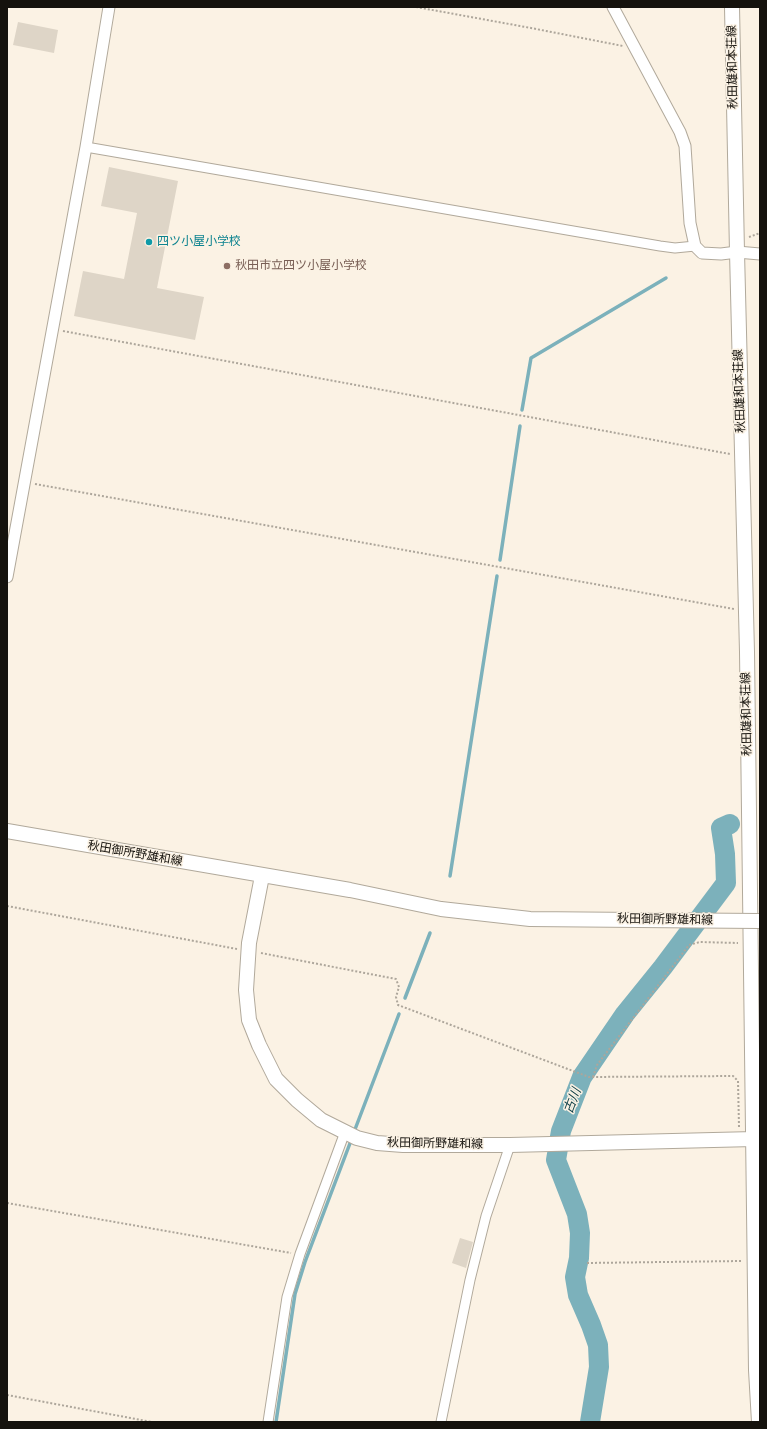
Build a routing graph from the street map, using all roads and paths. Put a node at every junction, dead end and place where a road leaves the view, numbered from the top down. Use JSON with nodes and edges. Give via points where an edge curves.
{"nodes":[{"id":1,"x":109,"y":7,"type":"edge"},
{"id":2,"x":416,"y":7,"type":"edge"},
{"id":3,"x":612,"y":7,"type":"edge"},
{"id":4,"x":732,"y":7,"type":"edge"},
{"id":5,"x":635,"y":49,"type":"junction"},
{"id":6,"x":86,"y":147,"type":"junction"},
{"id":7,"x":695,"y":246,"type":"junction"},
{"id":8,"x":737,"y":252,"type":"junction"},
{"id":9,"x":760,"y":254,"type":"edge"},
{"id":10,"x":52,"y":329,"type":"junction"},
{"id":11,"x":742,"y":457,"type":"junction"},
{"id":12,"x":24,"y":482,"type":"junction"},
{"id":13,"x":7,"y":577,"type":"edge"},
{"id":14,"x":746,"y":611,"type":"junction"},
{"id":15,"x":7,"y":831,"type":"edge"},
{"id":16,"x":262,"y":876,"type":"junction"},
{"id":17,"x":7,"y":906,"type":"edge"},
{"id":18,"x":760,"y":921,"type":"edge"},
{"id":19,"x":751,"y":943,"type":"junction"},
{"id":20,"x":249,"y":951,"type":"junction"},
{"id":21,"x":593,"y":1077,"type":"junction"},
{"id":22,"x":349,"y":1134,"type":"junction"},
{"id":23,"x":754,"y":1138,"type":"junction"},
{"id":24,"x":740,"y":1139,"type":"junction"},
{"id":25,"x":510,"y":1145,"type":"junction"},
{"id":26,"x":7,"y":1203,"type":"edge"},
{"id":27,"x":300,"y":1254,"type":"junction"},
{"id":28,"x":744,"y":1261,"type":"dead end"},
{"id":29,"x":587,"y":1263,"type":"dead end"},
{"id":30,"x":7,"y":1395,"type":"edge"},
{"id":31,"x":152,"y":1422,"type":"edge"},
{"id":32,"x":268,"y":1422,"type":"edge"},
{"id":33,"x":441,"y":1422,"type":"edge"},
{"id":34,"x":759,"y":1422,"type":"edge"}],
"edges":[{"from":1,"to":6,"type":"street"},
{"from":2,"to":5,"type":"path"},
{"from":3,"to":5,"type":"street"},
{"from":4,"to":8,"type":"main road","name":"秋田雄和本荘線"},
{"from":5,"to":7,"type":"street","via":[[685,146],[690,224]]},
{"from":6,"to":7,"type":"street","via":[[660,246]]},
{"from":6,"to":10,"type":"street"},
{"from":7,"to":8,"type":"street","via":[[702,253]]},
{"from":8,"to":9,"type":"street"},
{"from":8,"to":11,"type":"main road","name":"秋田雄和本荘線"},
{"from":10,"to":11,"type":"path"},
{"from":10,"to":12,"type":"street"},
{"from":11,"to":14,"type":"main road","name":"秋田雄和本荘線"},
{"from":12,"to":13,"type":"street"},
{"from":12,"to":14,"type":"path"},
{"from":14,"to":19,"type":"main road","name":"秋田雄和本荘線"},
{"from":15,"to":16,"type":"main road","name":"秋田御所野雄和線"},
{"from":16,"to":18,"type":"main road","name":"秋田御所野雄和線","bridge":true,"via":[[350,890],[441,909],[530,918]]},
{"from":16,"to":20,"type":"main road","name":"秋田御所野雄和線"},
{"from":17,"to":20,"type":"path"},
{"from":19,"to":21,"type":"path","via":[[700,942],[689,945],[598,1065]]},
{"from":19,"to":23,"type":"main road","name":"秋田雄和本荘線"},
{"from":20,"to":21,"type":"path","via":[[396,979],[400,987],[396,997],[398,1005]]},
{"from":20,"to":22,"type":"main road","name":"秋田御所野雄和線","via":[[246,990],[249,1020],[276,1079],[322,1120]]},
{"from":21,"to":24,"type":"path","via":[[733,1076],[738,1081]]},
{"from":22,"to":25,"type":"main road","name":"秋田御所野雄和線","via":[[377,1143],[403,1145]]},
{"from":22,"to":27,"type":"street"},
{"from":23,"to":24,"type":"main road","name":"秋田御所野雄和線"},
{"from":23,"to":34,"type":"main road","name":"秋田雄和本荘線","via":[[756,1370]]},
{"from":24,"to":25,"type":"main road","name":"秋田御所野雄和線"},
{"from":25,"to":33,"type":"street","via":[[486,1216],[470,1280]]},
{"from":26,"to":27,"type":"path"},
{"from":27,"to":32,"type":"street","via":[[288,1296]]},
{"from":28,"to":29,"type":"path"},
{"from":30,"to":31,"type":"path"}]}
